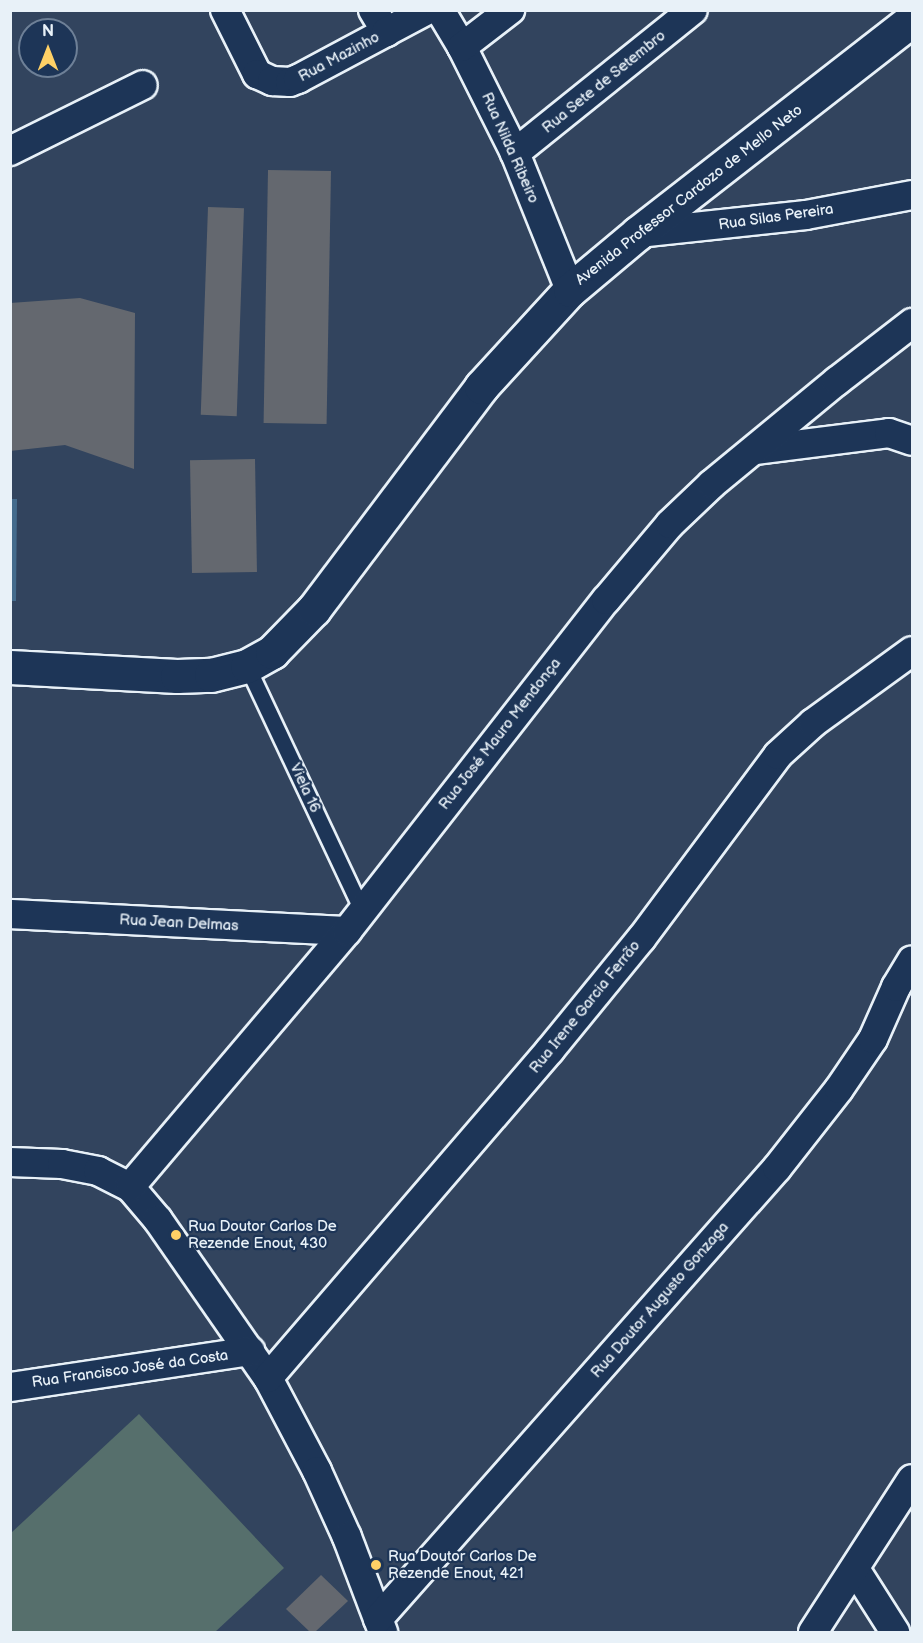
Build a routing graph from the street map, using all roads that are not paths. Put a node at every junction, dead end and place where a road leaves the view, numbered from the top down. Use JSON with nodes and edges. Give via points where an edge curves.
{"nodes":[{"id":1,"x":225,"y":10,"type":"edge"},
{"id":2,"x":428,"y":10,"type":"edge"},
{"id":3,"x":440,"y":10,"type":"edge"},
{"id":4,"x":510,"y":10,"type":"edge"},
{"id":5,"x":693,"y":10,"type":"edge"},
{"id":6,"x":912,"y":20,"type":"edge"},
{"id":7,"x":379,"y":21,"type":"edge"},
{"id":8,"x":462,"y":46,"type":"junction"},
{"id":9,"x":143,"y":85,"type":"dead end"},
{"id":10,"x":10,"y":151,"type":"edge"},
{"id":11,"x":515,"y":153,"type":"junction"},
{"id":12,"x":912,"y":195,"type":"edge"},
{"id":13,"x":638,"y":233,"type":"junction"},
{"id":14,"x":570,"y":290,"type":"junction"},
{"id":15,"x":912,"y":323,"type":"edge"},
{"id":16,"x":905,"y":434,"type":"edge"},
{"id":17,"x":755,"y":450,"type":"junction"},
{"id":18,"x":912,"y":651,"type":"edge"},
{"id":19,"x":247,"y":666,"type":"junction"},
{"id":20,"x":10,"y":667,"type":"edge"},
{"id":21,"x":10,"y":914,"type":"edge"},
{"id":22,"x":355,"y":920,"type":"junction"},
{"id":23,"x":912,"y":960,"type":"edge"},
{"id":24,"x":10,"y":1162,"type":"edge"},
{"id":25,"x":130,"y":1187,"type":"junction"},
{"id":26,"x":250,"y":1351,"type":"junction"},
{"id":27,"x":268,"y":1378,"type":"junction"},
{"id":28,"x":10,"y":1387,"type":"edge"},
{"id":29,"x":912,"y":1479,"type":"edge"},
{"id":30,"x":855,"y":1569,"type":"junction"},
{"id":31,"x":381,"y":1626,"type":"edge"},
{"id":32,"x":813,"y":1632,"type":"edge"},
{"id":33,"x":895,"y":1632,"type":"edge"}],
"edges":[{"from":1,"to":7,"type":"street","name":"Rua Mazinho","via":[[257,74],[272,81],[298,79]]},
{"from":2,"to":7,"type":"street"},
{"from":3,"to":8,"type":"street","name":"Rua Nilda Ribeiro"},
{"from":4,"to":8,"type":"street"},
{"from":5,"to":11,"type":"street","name":"Rua Sete de Setembro"},
{"from":6,"to":13,"type":"main road","name":"Avenida Professor Cardozo de Mello Neto"},
{"from":8,"to":11,"type":"street","name":"Rua Nilda Ribeiro"},
{"from":9,"to":10,"type":"street"},
{"from":11,"to":14,"type":"street","name":"Rua Nilda Ribeiro"},
{"from":12,"to":13,"type":"street","name":"Rua Silas Pereira","via":[[806,214]]},
{"from":13,"to":14,"type":"main road","name":"Avenida Professor Cardozo de Mello Neto"},
{"from":14,"to":19,"type":"main road","name":"Avenida Professor Cardozo de Mello Neto","via":[[481,387],[314,609],[272,652]]},
{"from":15,"to":17,"type":"street","name":"Rua José Mauro Mendonça"},
{"from":16,"to":17,"type":"street"},
{"from":17,"to":22,"type":"street","name":"Rua José Mauro Mendonça","via":[[678,516],[639,559]]},
{"from":18,"to":27,"type":"street","name":"Rua Irene Garcia Ferrão","via":[[813,723],[778,755],[641,939],[566,1032]]},
{"from":19,"to":20,"type":"main road","name":"Avenida Professor Cardozo de Mello Neto","via":[[231,672],[177,676]]},
{"from":19,"to":22,"type":"lane","name":"Viela 16"},
{"from":21,"to":22,"type":"street","name":"Rua Jean Delmas"},
{"from":22,"to":25,"type":"street","name":"Rua José Mauro Mendonça"},
{"from":23,"to":31,"type":"street","name":"Rua Doutor Augusto Gonzaga","via":[[873,1039],[777,1168]]},
{"from":24,"to":25,"type":"street","via":[[89,1169]]},
{"from":25,"to":26,"type":"street","via":[[158,1220]]},
{"from":26,"to":27,"type":"street"},
{"from":26,"to":28,"type":"street","name":"Rua Francisco José da Costa"},
{"from":27,"to":31,"type":"street","via":[[318,1471]]},
{"from":29,"to":30,"type":"street"},
{"from":30,"to":32,"type":"street"},
{"from":30,"to":33,"type":"street"}]}
